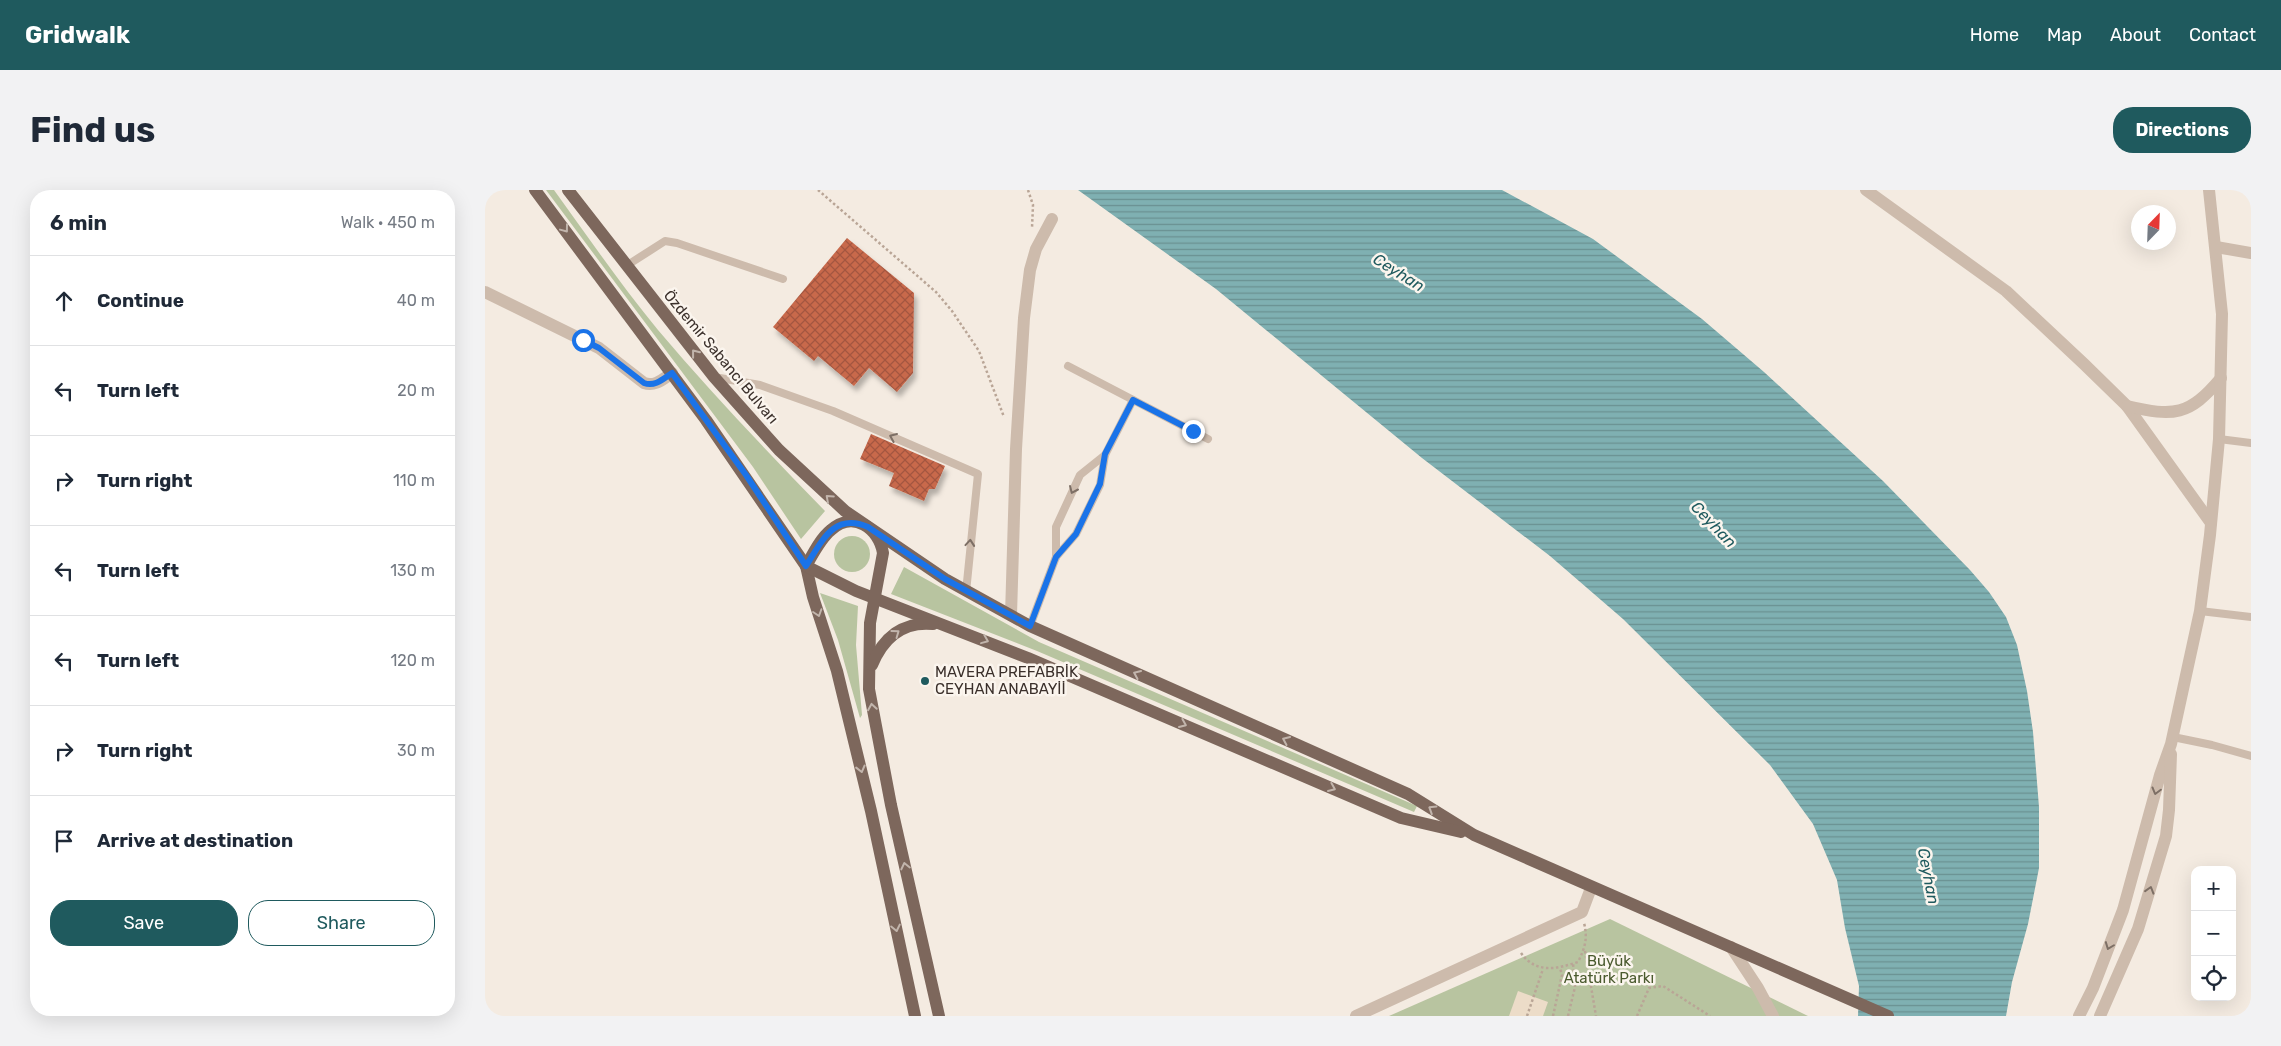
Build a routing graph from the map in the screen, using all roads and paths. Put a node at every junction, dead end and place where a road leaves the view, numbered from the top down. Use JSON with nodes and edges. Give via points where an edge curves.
{"nodes":[{"id":1,"x":535,"y":190,"type":"edge"},
{"id":2,"x":568,"y":190,"type":"edge"},
{"id":3,"x":818,"y":190,"type":"edge"},
{"id":4,"x":1028,"y":190,"type":"edge"},
{"id":5,"x":1866,"y":190,"type":"edge"},
{"id":6,"x":2209,"y":190,"type":"edge"},
{"id":7,"x":1051,"y":219,"type":"dead end"},
{"id":8,"x":2216,"y":246,"type":"junction"},
{"id":9,"x":1036,"y":249,"type":"junction"},
{"id":10,"x":2251,"y":253,"type":"edge"},
{"id":11,"x":626,"y":266,"type":"junction"},
{"id":12,"x":783,"y":279,"type":"dead end"},
{"id":13,"x":485,"y":292,"type":"edge"},
{"id":14,"x":1068,"y":366,"type":"dead end"},
{"id":15,"x":672,"y":373,"type":"junction"},
{"id":16,"x":714,"y":377,"type":"junction"},
{"id":17,"x":2221,"y":378,"type":"junction"},
{"id":18,"x":1133,"y":400,"type":"junction"},
{"id":19,"x":2127,"y":406,"type":"junction"},
{"id":20,"x":1007,"y":425,"type":"dead end"},
{"id":21,"x":1208,"y":439,"type":"dead end"},
{"id":22,"x":2219,"y":439,"type":"junction"},
{"id":23,"x":2251,"y":443,"type":"edge"},
{"id":24,"x":1105,"y":454,"type":"junction"},
{"id":25,"x":2211,"y":523,"type":"junction"},
{"id":26,"x":868,"y":527,"type":"junction"},
{"id":27,"x":1056,"y":557,"type":"junction"},
{"id":28,"x":806,"y":566,"type":"junction"},
{"id":29,"x":966,"y":592,"type":"junction"},
{"id":30,"x":874,"y":598,"type":"junction"},
{"id":31,"x":2200,"y":611,"type":"junction"},
{"id":32,"x":1011,"y":615,"type":"junction"},
{"id":33,"x":2251,"y":617,"type":"edge"},
{"id":34,"x":1030,"y":626,"type":"junction"},
{"id":35,"x":953,"y":627,"type":"junction"},
{"id":36,"x":869,"y":672,"type":"junction"},
{"id":37,"x":2172,"y":741,"type":"junction"},
{"id":38,"x":2251,"y":756,"type":"edge"},
{"id":39,"x":1474,"y":835,"type":"junction"},
{"id":40,"x":1591,"y":888,"type":"junction"},
{"id":41,"x":1582,"y":912,"type":"junction"},
{"id":42,"x":1518,"y":942,"type":"junction"},
{"id":43,"x":1731,"y":947,"type":"junction"},
{"id":44,"x":1585,"y":949,"type":"junction"},
{"id":45,"x":1573,"y":963,"type":"junction"},
{"id":46,"x":1560,"y":968,"type":"junction"},
{"id":47,"x":1543,"y":969,"type":"junction"},
{"id":48,"x":915,"y":1016,"type":"edge"},
{"id":49,"x":939,"y":1016,"type":"edge"},
{"id":50,"x":1356,"y":1016,"type":"edge"},
{"id":51,"x":1527,"y":1016,"type":"edge"},
{"id":52,"x":1553,"y":1016,"type":"edge"},
{"id":53,"x":1568,"y":1016,"type":"edge"},
{"id":54,"x":1596,"y":1016,"type":"edge"},
{"id":55,"x":1637,"y":1016,"type":"edge"},
{"id":56,"x":1710,"y":1016,"type":"edge"},
{"id":57,"x":1773,"y":1016,"type":"edge"},
{"id":58,"x":1888,"y":1016,"type":"edge"},
{"id":59,"x":2079,"y":1016,"type":"edge"},
{"id":60,"x":2100,"y":1016,"type":"edge"}],
"edges":[{"from":1,"to":15,"type":"main road","one_way":true},
{"from":2,"to":11,"type":"main road","name":"Özdemir Sabancı Bulvarı"},
{"from":3,"to":20,"type":"path","via":[[936,292],[952,311],[979,351]]},
{"from":4,"to":9,"type":"path","via":[[1033,205],[1032,236]]},
{"from":5,"to":19,"type":"street","via":[[2006,291]]},
{"from":6,"to":8,"type":"street"},
{"from":7,"to":9,"type":"street"},
{"from":8,"to":10,"type":"street"},
{"from":8,"to":17,"type":"street","via":[[2223,314]]},
{"from":9,"to":32,"type":"street","via":[[1024,318]]},
{"from":11,"to":12,"type":"lane","via":[[665,241]]},
{"from":16,"to":11,"type":"main road","name":"Özdemir Sabancı Bulvarı","one_way":true},
{"from":13,"to":15,"type":"street","via":[[599,348],[644,383],[657,383]]},
{"from":14,"to":18,"type":"lane"},
{"from":15,"to":28,"type":"main road","via":[[746,475]]},
{"from":26,"to":16,"type":"main road","name":"Özdemir Sabancı Bulvarı","one_way":true,"via":[[828,497],[786,457]]},
{"from":29,"to":16,"type":"lane","one_way":true,"via":[[978,474],[833,411],[760,385]]},
{"from":17,"to":19,"type":"street","via":[[2189,409],[2157,413]]},
{"from":17,"to":22,"type":"street"},
{"from":18,"to":21,"type":"lane"},
{"from":18,"to":24,"type":"lane"},
{"from":19,"to":25,"type":"street"},
{"from":22,"to":23,"type":"lane"},
{"from":22,"to":25,"type":"street"},
{"from":24,"to":27,"type":"lane","via":[[1100,484],[1076,534]]},
{"from":24,"to":27,"type":"lane","one_way":true,"via":[[1080,475],[1056,528]]},
{"from":25,"to":31,"type":"street"},
{"from":26,"to":28,"type":"main road","via":[[849,522],[831,530]]},
{"from":26,"to":29,"type":"main road","name":"Özdemir Sabancı Bulvarı"},
{"from":26,"to":30,"type":"main road","via":[[876,534],[883,553]]},
{"from":27,"to":34,"type":"lane"},
{"from":28,"to":30,"type":"main road"},
{"from":28,"to":48,"type":"main road","one_way":true,"via":[[837,671],[869,801]]},
{"from":29,"to":32,"type":"main road","name":"Özdemir Sabancı Bulvarı"},
{"from":30,"to":35,"type":"main road"},
{"from":30,"to":36,"type":"main road"},
{"from":31,"to":33,"type":"lane"},
{"from":31,"to":37,"type":"street"},
{"from":32,"to":34,"type":"main road","name":"Özdemir Sabancı Bulvarı"},
{"from":39,"to":34,"type":"main road","name":"Özdemir Sabancı Bulvarı","one_way":true,"via":[[1408,794]]},
{"from":36,"to":35,"type":"main road","one_way":true,"via":[[879,650],[901,629],[925,623]]},
{"from":35,"to":39,"type":"main road","one_way":true,"via":[[1401,818]]},
{"from":49,"to":36,"type":"main road","one_way":true,"via":[[876,730]]},
{"from":37,"to":38,"type":"lane","via":[[2212,745]]},
{"from":37,"to":59,"type":"street","one_way":true,"via":[[2123,910]]},
{"from":60,"to":37,"type":"street","one_way":true,"via":[[2138,929],[2166,836]]},
{"from":39,"to":40,"type":"main road"},
{"from":40,"to":41,"type":"street"},
{"from":40,"to":43,"type":"main road"},
{"from":41,"to":42,"type":"street"},
{"from":41,"to":44,"type":"path","via":[[1587,935]]},
{"from":42,"to":47,"type":"path","via":[[1521,954]]},
{"from":42,"to":50,"type":"street"},
{"from":43,"to":57,"type":"street"},
{"from":43,"to":58,"type":"main road"},
{"from":44,"to":45,"type":"path","via":[[1578,962]]},
{"from":44,"to":54,"type":"path"},
{"from":45,"to":46,"type":"path"},
{"from":45,"to":53,"type":"path","via":[[1575,987]]},
{"from":46,"to":47,"type":"path"},
{"from":46,"to":52,"type":"path","via":[[1562,975]]},
{"from":47,"to":51,"type":"path"},
{"from":55,"to":56,"type":"path","via":[[1649,988],[1663,986]]}]}
